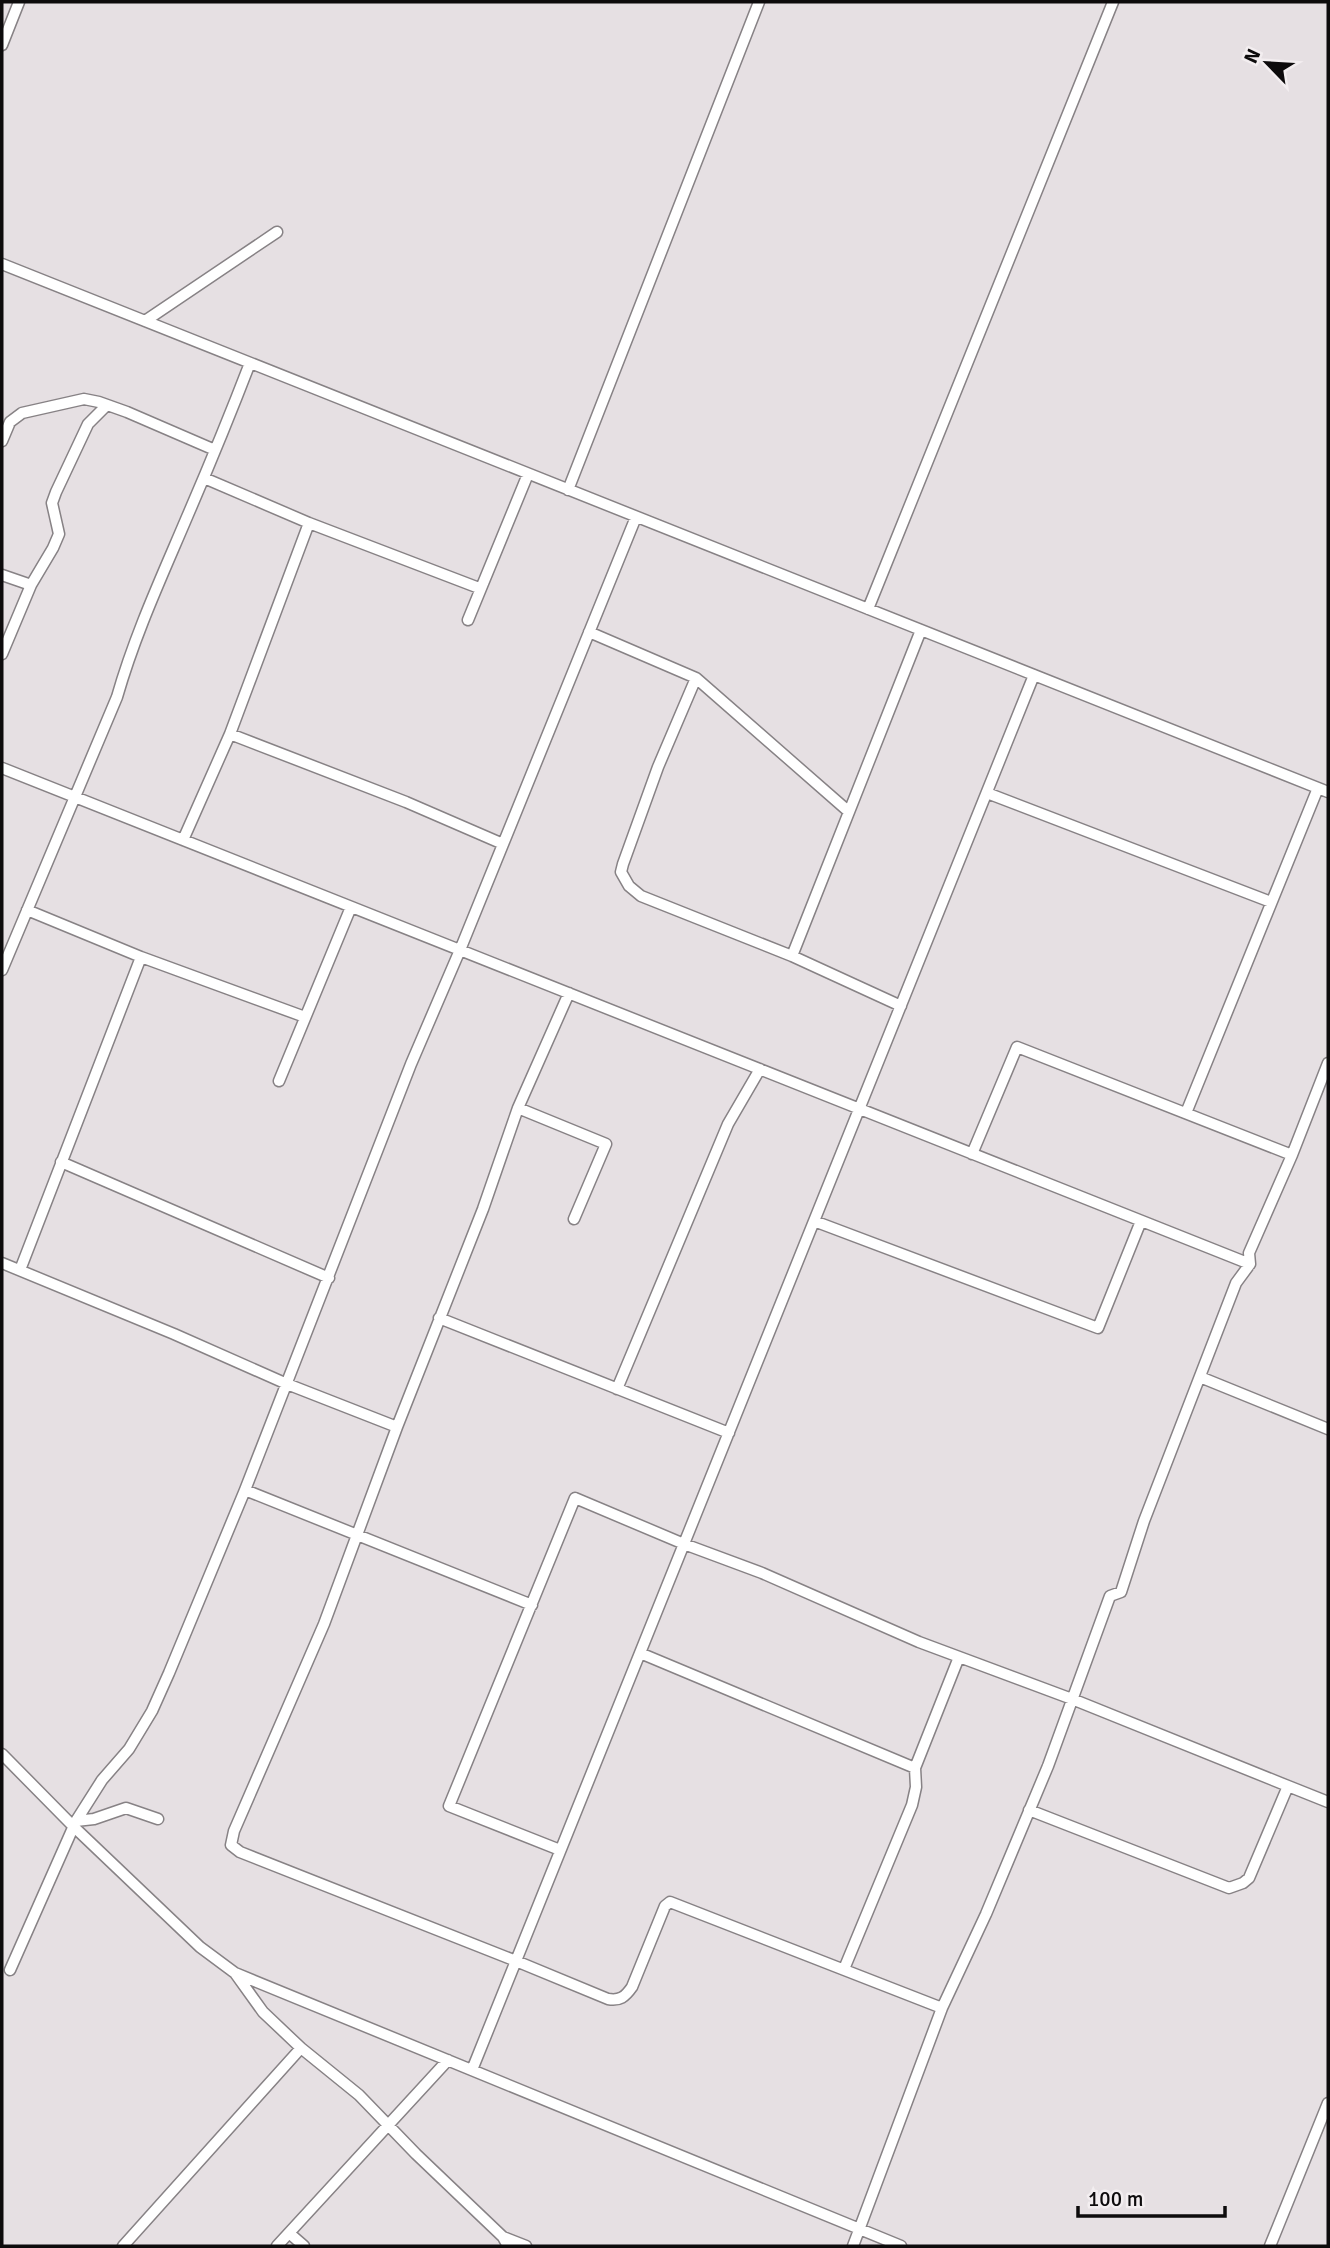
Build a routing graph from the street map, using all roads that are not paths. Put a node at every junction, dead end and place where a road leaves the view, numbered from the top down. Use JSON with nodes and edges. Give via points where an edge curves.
{"nodes":[{"id":1,"x":19,"y":2,"type":"edge"},
{"id":2,"x":759,"y":2,"type":"edge"},
{"id":3,"x":1113,"y":2,"type":"edge"},
{"id":4,"x":2,"y":45,"type":"edge"},
{"id":5,"x":277,"y":232,"type":"dead end"},
{"id":6,"x":2,"y":264,"type":"edge"},
{"id":7,"x":145,"y":321,"type":"junction"},
{"id":8,"x":250,"y":363,"type":"junction"},
{"id":9,"x":107,"y":405,"type":"junction"},
{"id":10,"x":2,"y":441,"type":"edge"},
{"id":11,"x":215,"y":450,"type":"junction"},
{"id":12,"x":528,"y":474,"type":"junction"},
{"id":13,"x":204,"y":478,"type":"junction"},
{"id":14,"x":568,"y":490,"type":"junction"},
{"id":15,"x":636,"y":517,"type":"junction"},
{"id":16,"x":309,"y":523,"type":"junction"},
{"id":17,"x":2,"y":575,"type":"edge"},
{"id":18,"x":31,"y":585,"type":"junction"},
{"id":19,"x":479,"y":588,"type":"junction"},
{"id":20,"x":868,"y":609,"type":"junction"},
{"id":21,"x":468,"y":620,"type":"dead end"},
{"id":22,"x":922,"y":631,"type":"junction"},
{"id":23,"x":589,"y":632,"type":"junction"},
{"id":24,"x":2,"y":654,"type":"edge"},
{"id":25,"x":1034,"y":676,"type":"junction"},
{"id":26,"x":696,"y":678,"type":"junction"},
{"id":27,"x":230,"y":734,"type":"junction"},
{"id":28,"x":2,"y":768,"type":"edge"},
{"id":29,"x":1318,"y":788,"type":"junction"},
{"id":30,"x":987,"y":793,"type":"junction"},
{"id":31,"x":1328,"y":793,"type":"edge"},
{"id":32,"x":75,"y":797,"type":"junction"},
{"id":33,"x":848,"y":811,"type":"junction"},
{"id":34,"x":183,"y":840,"type":"junction"},
{"id":35,"x":503,"y":844,"type":"junction"},
{"id":36,"x":1271,"y":902,"type":"junction"},
{"id":37,"x":351,"y":906,"type":"junction"},
{"id":38,"x":27,"y":910,"type":"junction"},
{"id":39,"x":460,"y":950,"type":"junction"},
{"id":40,"x":792,"y":956,"type":"junction"},
{"id":41,"x":141,"y":957,"type":"junction"},
{"id":42,"x":2,"y":970,"type":"edge"},
{"id":43,"x":569,"y":993,"type":"junction"},
{"id":44,"x":901,"y":1006,"type":"junction"},
{"id":45,"x":305,"y":1017,"type":"junction"},
{"id":46,"x":1328,"y":1063,"type":"edge"},
{"id":47,"x":760,"y":1069,"type":"junction"},
{"id":48,"x":279,"y":1081,"type":"dead end"},
{"id":49,"x":518,"y":1108,"type":"junction"},
{"id":50,"x":860,"y":1109,"type":"junction"},
{"id":51,"x":1186,"y":1113,"type":"junction"},
{"id":52,"x":972,"y":1154,"type":"junction"},
{"id":53,"x":1292,"y":1155,"type":"junction"},
{"id":54,"x":61,"y":1162,"type":"junction"},
{"id":55,"x":575,"y":1219,"type":"dead end"},
{"id":56,"x":814,"y":1221,"type":"junction"},
{"id":57,"x":1141,"y":1221,"type":"junction"},
{"id":58,"x":2,"y":1263,"type":"edge"},
{"id":59,"x":1250,"y":1264,"type":"junction"},
{"id":60,"x":20,"y":1270,"type":"junction"},
{"id":61,"x":329,"y":1278,"type":"junction"},
{"id":62,"x":439,"y":1318,"type":"junction"},
{"id":63,"x":1200,"y":1377,"type":"junction"},
{"id":64,"x":287,"y":1384,"type":"junction"},
{"id":65,"x":617,"y":1389,"type":"junction"},
{"id":66,"x":397,"y":1427,"type":"junction"},
{"id":67,"x":1328,"y":1429,"type":"edge"},
{"id":68,"x":729,"y":1433,"type":"junction"},
{"id":69,"x":245,"y":1490,"type":"junction"},
{"id":70,"x":358,"y":1535,"type":"junction"},
{"id":71,"x":684,"y":1544,"type":"junction"},
{"id":72,"x":532,"y":1605,"type":"junction"},
{"id":73,"x":640,"y":1653,"type":"junction"},
{"id":74,"x":960,"y":1657,"type":"junction"},
{"id":75,"x":1072,"y":1699,"type":"junction"},
{"id":76,"x":3,"y":1757,"type":"edge"},
{"id":77,"x":915,"y":1768,"type":"junction"},
{"id":78,"x":1288,"y":1786,"type":"junction"},
{"id":79,"x":1328,"y":1802,"type":"edge"},
{"id":80,"x":1029,"y":1810,"type":"junction"},
{"id":81,"x":158,"y":1819,"type":"dead end"},
{"id":82,"x":74,"y":1824,"type":"junction"},
{"id":83,"x":561,"y":1850,"type":"junction"},
{"id":84,"x":516,"y":1961,"type":"junction"},
{"id":85,"x":844,"y":1969,"type":"junction"},
{"id":86,"x":10,"y":1970,"type":"dead end"},
{"id":87,"x":235,"y":1973,"type":"junction"},
{"id":88,"x":942,"y":2008,"type":"junction"},
{"id":89,"x":301,"y":2048,"type":"junction"},
{"id":90,"x":448,"y":2060,"type":"junction"},
{"id":91,"x":472,"y":2070,"type":"junction"},
{"id":92,"x":1328,"y":2103,"type":"edge"},
{"id":93,"x":389,"y":2124,"type":"junction"},
{"id":94,"x":860,"y":2229,"type":"junction"},
{"id":95,"x":289,"y":2233,"type":"junction"},
{"id":96,"x":505,"y":2242,"type":"edge"},
{"id":97,"x":123,"y":2246,"type":"edge"},
{"id":98,"x":277,"y":2246,"type":"edge"},
{"id":99,"x":304,"y":2246,"type":"edge"},
{"id":100,"x":526,"y":2246,"type":"edge"},
{"id":101,"x":853,"y":2246,"type":"edge"},
{"id":102,"x":901,"y":2246,"type":"edge"},
{"id":103,"x":1270,"y":2246,"type":"edge"}],
"edges":[{"from":1,"to":4,"type":"street"},
{"from":2,"to":14,"type":"street"},
{"from":3,"to":20,"type":"street"},
{"from":5,"to":7,"type":"street"},
{"from":6,"to":7,"type":"street"},
{"from":7,"to":8,"type":"street"},
{"from":8,"to":11,"type":"street"},
{"from":8,"to":12,"type":"street"},
{"from":9,"to":10,"type":"street","via":[[84,399],[22,413],[10,422]]},
{"from":9,"to":11,"type":"street"},
{"from":9,"to":18,"type":"street","via":[[88,424],[56,492],[52,503],[59,534]]},
{"from":11,"to":13,"type":"street"},
{"from":12,"to":14,"type":"street"},
{"from":12,"to":19,"type":"street"},
{"from":13,"to":16,"type":"street"},
{"from":13,"to":32,"type":"street","via":[[141,624]]},
{"from":14,"to":15,"type":"street"},
{"from":15,"to":20,"type":"street"},
{"from":15,"to":23,"type":"street"},
{"from":16,"to":19,"type":"street"},
{"from":16,"to":27,"type":"street"},
{"from":17,"to":18,"type":"street"},
{"from":18,"to":24,"type":"street"},
{"from":19,"to":21,"type":"street"},
{"from":20,"to":22,"type":"street"},
{"from":22,"to":25,"type":"street"},
{"from":22,"to":33,"type":"street"},
{"from":23,"to":26,"type":"street"},
{"from":23,"to":35,"type":"street"},
{"from":25,"to":29,"type":"street"},
{"from":25,"to":30,"type":"street"},
{"from":26,"to":33,"type":"street"},
{"from":26,"to":40,"type":"street","via":[[621,872],[641,896]]},
{"from":27,"to":34,"type":"street"},
{"from":27,"to":35,"type":"street"},
{"from":28,"to":32,"type":"street"},
{"from":29,"to":31,"type":"street"},
{"from":29,"to":36,"type":"street"},
{"from":30,"to":36,"type":"street"},
{"from":30,"to":44,"type":"street"},
{"from":32,"to":34,"type":"street"},
{"from":32,"to":38,"type":"street"},
{"from":33,"to":40,"type":"street"},
{"from":34,"to":37,"type":"street"},
{"from":35,"to":39,"type":"street"},
{"from":36,"to":51,"type":"street"},
{"from":37,"to":39,"type":"street"},
{"from":37,"to":45,"type":"street"},
{"from":38,"to":41,"type":"street"},
{"from":38,"to":42,"type":"street"},
{"from":39,"to":43,"type":"street"},
{"from":39,"to":61,"type":"street"},
{"from":40,"to":44,"type":"street"},
{"from":41,"to":45,"type":"street"},
{"from":41,"to":54,"type":"street"},
{"from":43,"to":47,"type":"street"},
{"from":43,"to":49,"type":"street"},
{"from":44,"to":50,"type":"street"},
{"from":45,"to":48,"type":"street"},
{"from":46,"to":53,"type":"street"},
{"from":47,"to":50,"type":"street"},
{"from":47,"to":65,"type":"street","via":[[727,1124]]},
{"from":49,"to":55,"type":"street","via":[[606,1144]]},
{"from":49,"to":62,"type":"street"},
{"from":50,"to":52,"type":"street"},
{"from":50,"to":56,"type":"street"},
{"from":51,"to":52,"type":"street","via":[[1017,1047]]},
{"from":51,"to":53,"type":"street"},
{"from":52,"to":57,"type":"street"},
{"from":53,"to":59,"type":"street","via":[[1249,1253]]},
{"from":54,"to":60,"type":"street"},
{"from":54,"to":61,"type":"street"},
{"from":56,"to":57,"type":"street","via":[[1098,1328]]},
{"from":56,"to":68,"type":"street"},
{"from":57,"to":59,"type":"street"},
{"from":58,"to":60,"type":"street"},
{"from":59,"to":63,"type":"street","via":[[1236,1283]]},
{"from":60,"to":64,"type":"street"},
{"from":61,"to":64,"type":"street"},
{"from":62,"to":65,"type":"street"},
{"from":62,"to":66,"type":"street"},
{"from":63,"to":67,"type":"street"},
{"from":63,"to":75,"type":"street","via":[[1121,1592],[1110,1596]]},
{"from":64,"to":66,"type":"street"},
{"from":64,"to":69,"type":"street"},
{"from":65,"to":68,"type":"street"},
{"from":66,"to":70,"type":"street"},
{"from":68,"to":71,"type":"street"},
{"from":69,"to":70,"type":"street"},
{"from":69,"to":82,"type":"street","via":[[152,1711]]},
{"from":70,"to":72,"type":"street"},
{"from":70,"to":84,"type":"street","via":[[231,1845]]},
{"from":71,"to":72,"type":"street","via":[[575,1497]]},
{"from":71,"to":73,"type":"street"},
{"from":71,"to":74,"type":"street"},
{"from":72,"to":83,"type":"street","via":[[449,1806]]},
{"from":73,"to":77,"type":"street"},
{"from":73,"to":83,"type":"street"},
{"from":74,"to":75,"type":"street"},
{"from":74,"to":77,"type":"street"},
{"from":75,"to":78,"type":"street"},
{"from":75,"to":80,"type":"street"},
{"from":76,"to":82,"type":"street"},
{"from":77,"to":85,"type":"street","via":[[912,1805]]},
{"from":78,"to":79,"type":"street"},
{"from":78,"to":80,"type":"street","via":[[1249,1878],[1229,1888]]},
{"from":80,"to":88,"type":"street"},
{"from":81,"to":82,"type":"street","via":[[126,1808]]},
{"from":82,"to":86,"type":"street"},
{"from":82,"to":87,"type":"street","via":[[200,1947]]},
{"from":83,"to":84,"type":"street"},
{"from":84,"to":85,"type":"street","via":[[617,2000],[632,1987],[664,1906],[670,1902]]},
{"from":84,"to":91,"type":"street"},
{"from":85,"to":88,"type":"street"},
{"from":87,"to":89,"type":"street","via":[[263,2012]]},
{"from":87,"to":90,"type":"street"},
{"from":88,"to":94,"type":"street"},
{"from":89,"to":93,"type":"street"},
{"from":89,"to":97,"type":"street"},
{"from":90,"to":91,"type":"street"},
{"from":90,"to":93,"type":"street"},
{"from":91,"to":94,"type":"street"},
{"from":92,"to":103,"type":"street"},
{"from":93,"to":95,"type":"street"},
{"from":93,"to":96,"type":"street"},
{"from":94,"to":101,"type":"street"},
{"from":94,"to":102,"type":"street"},
{"from":95,"to":98,"type":"street"},
{"from":95,"to":99,"type":"street"},
{"from":96,"to":100,"type":"street"}]}
